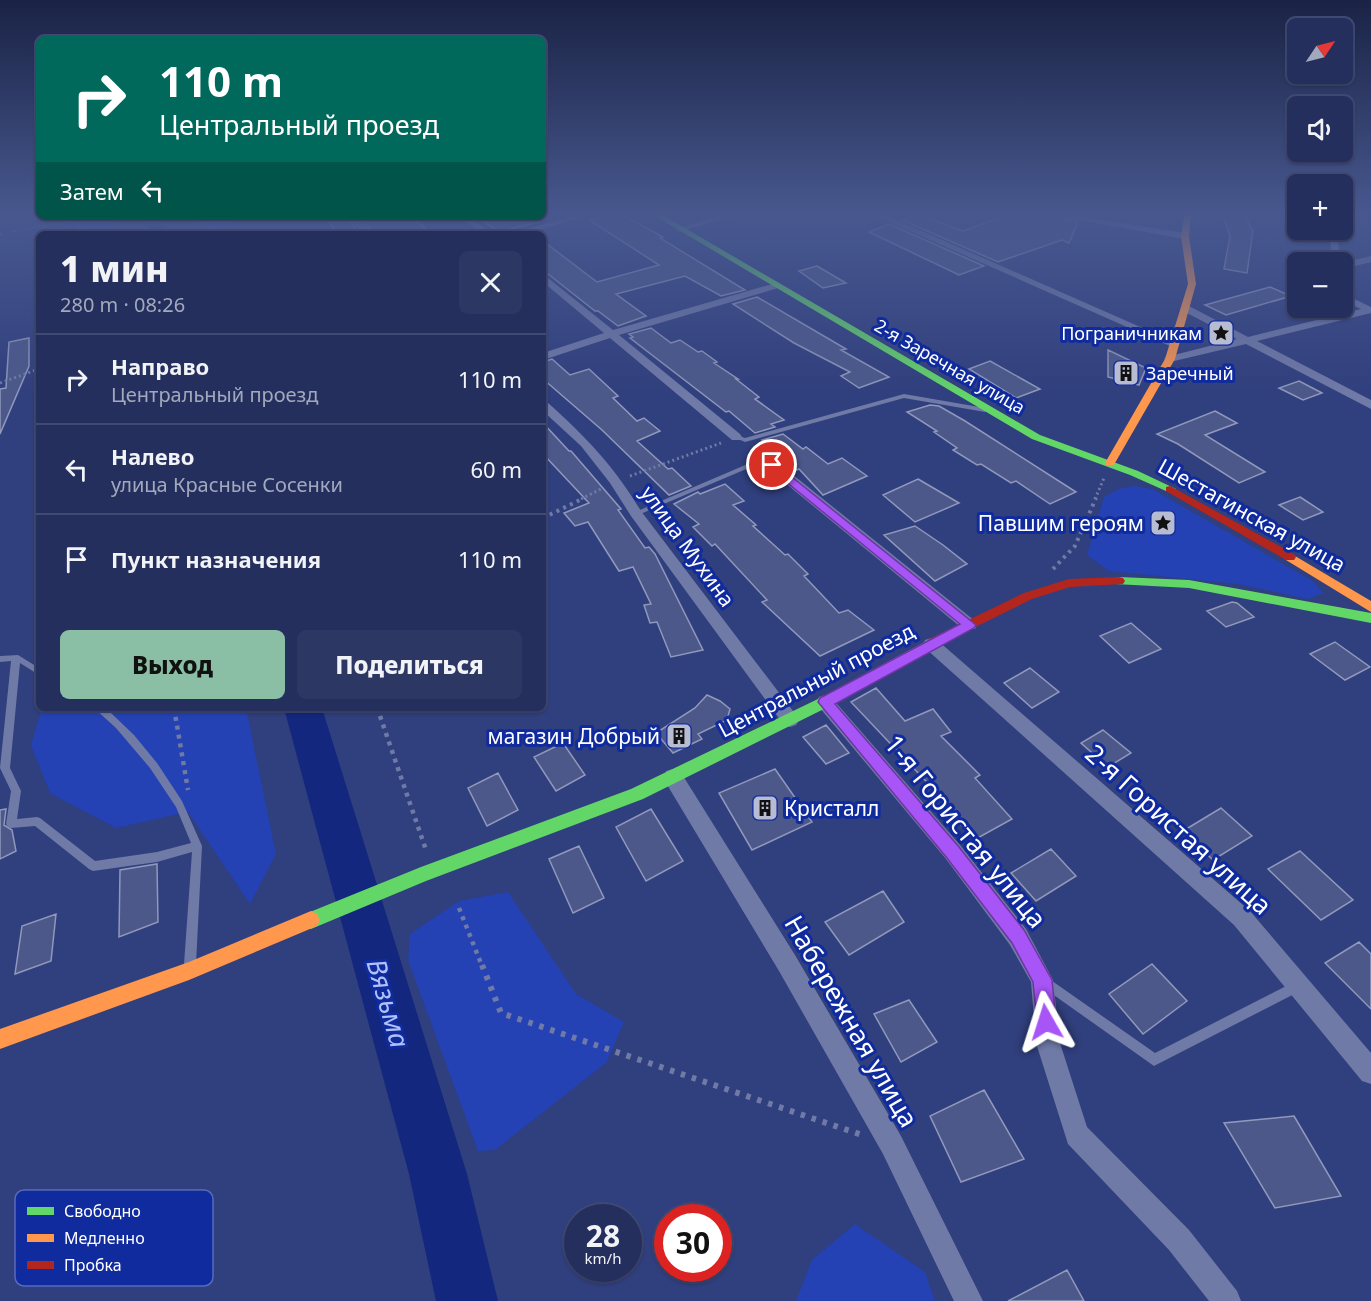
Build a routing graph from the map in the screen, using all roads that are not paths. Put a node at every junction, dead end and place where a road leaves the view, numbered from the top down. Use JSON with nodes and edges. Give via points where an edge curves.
{"nodes":[{"id":1,"x":754,"y":274,"type":"edge"},
{"id":2,"x":1013,"y":274,"type":"edge"},
{"id":3,"x":1190,"y":274,"type":"edge"},
{"id":4,"x":546,"y":280,"type":"edge"},
{"id":5,"x":775,"y":286,"type":"junction"},
{"id":6,"x":1353,"y":301,"type":"edge"},
{"id":7,"x":1185,"y":308,"type":"junction"},
{"id":8,"x":1371,"y":310,"type":"edge"},
{"id":9,"x":611,"y":334,"type":"junction"},
{"id":10,"x":1248,"y":341,"type":"junction"},
{"id":11,"x":1174,"y":344,"type":"junction"},
{"id":12,"x":546,"y":356,"type":"edge"},
{"id":13,"x":1170,"y":359,"type":"junction"},
{"id":14,"x":1371,"y":405,"type":"edge"},
{"id":15,"x":546,"y":408,"type":"edge"},
{"id":16,"x":992,"y":411,"type":"junction"},
{"id":17,"x":736,"y":437,"type":"joint"},
{"id":18,"x":1110,"y":463,"type":"junction"},
{"id":19,"x":772,"y":465,"type":"joint"},
{"id":20,"x":636,"y":513,"type":"junction"},
{"id":21,"x":1342,"y":589,"type":"junction"},
{"id":22,"x":1311,"y":606,"type":"junction"},
{"id":23,"x":1371,"y":607,"type":"edge"},
{"id":24,"x":1371,"y":618,"type":"edge"},
{"id":25,"x":969,"y":625,"type":"junction"},
{"id":26,"x":931,"y":644,"type":"junction"},
{"id":27,"x":16,"y":658,"type":"junction"},
{"id":28,"x":0,"y":659,"type":"edge"},
{"id":29,"x":36,"y":670,"type":"edge"},
{"id":30,"x":825,"y":702,"type":"junction"},
{"id":31,"x":103,"y":711,"type":"edge"},
{"id":32,"x":790,"y":720,"type":"junction"},
{"id":33,"x":673,"y":777,"type":"junction"},
{"id":34,"x":197,"y":846,"type":"junction"},
{"id":35,"x":189,"y":971,"type":"junction"},
{"id":36,"x":1042,"y":980,"type":"junction"},
{"id":37,"x":1298,"y":986,"type":"junction"},
{"id":38,"x":0,"y":1039,"type":"edge"},
{"id":39,"x":1371,"y":1072,"type":"edge"},
{"id":40,"x":969,"y":1301,"type":"edge"},
{"id":41,"x":1227,"y":1301,"type":"edge"}],
"edges":[{"from":1,"to":5,"type":"street","name":"2-я Заречная улица"},
{"from":2,"to":11,"type":"street"},
{"from":3,"to":7,"type":"street","via":[[1192,284]]},
{"from":4,"to":9,"type":"street"},
{"from":5,"to":9,"type":"street"},
{"from":5,"to":16,"type":"street","name":"2-я Заречная улица"},
{"from":6,"to":8,"type":"street"},
{"from":7,"to":10,"type":"street"},
{"from":7,"to":11,"type":"street"},
{"from":8,"to":10,"type":"street"},
{"from":9,"to":12,"type":"street"},
{"from":9,"to":17,"type":"street"},
{"from":10,"to":13,"type":"street"},
{"from":10,"to":14,"type":"street"},
{"from":11,"to":13,"type":"street"},
{"from":13,"to":18,"type":"street"},
{"from":15,"to":20,"type":"street","name":"улица Мухина","via":[[585,443]]},
{"from":16,"to":17,"type":"lane","via":[[904,396],[745,440]]},
{"from":16,"to":18,"type":"street","name":"2-я Заречная улица","via":[[1036,437]]},
{"from":18,"to":21,"type":"street","name":"Шестагинская улица","via":[[1169,489]]},
{"from":19,"to":20,"type":"lane","via":[[757,462]]},
{"from":19,"to":25,"type":"street"},
{"from":20,"to":32,"type":"street","name":"улица Мухина"},
{"from":21,"to":22,"type":"street","via":[[1334,599]]},
{"from":21,"to":23,"type":"street","name":"Шестагинская улица"},
{"from":22,"to":24,"type":"street","name":"Центральный проезд"},
{"from":22,"to":25,"type":"street","name":"Центральный проезд","via":[[1189,584],[1069,583],[1028,596]]},
{"from":25,"to":26,"type":"street","name":"Центральный проезд"},
{"from":26,"to":30,"type":"street","name":"Центральный проезд"},
{"from":26,"to":37,"type":"street","name":"2-я Гористая улица","via":[[1242,918]]},
{"from":27,"to":28,"type":"lane"},
{"from":27,"to":29,"type":"lane"},
{"from":27,"to":34,"type":"lane","via":[[5,768],[16,791],[11,824],[37,821],[93,866],[157,857]]},
{"from":30,"to":32,"type":"street","name":"Центральный проезд"},
{"from":30,"to":36,"type":"street","name":"1-я Гористая улица","via":[[953,852],[1018,937]]},
{"from":31,"to":34,"type":"lane","via":[[145,755],[178,803]]},
{"from":32,"to":33,"type":"street","name":"Центральный проезд"},
{"from":33,"to":35,"type":"street","name":"Центральный проезд"},
{"from":33,"to":40,"type":"street","name":"Набережная улица","via":[[892,1145]]},
{"from":34,"to":35,"type":"lane"},
{"from":35,"to":38,"type":"street"},
{"from":36,"to":37,"type":"lane","via":[[1154,1060]]},
{"from":36,"to":41,"type":"street","name":"1-я Гористая улица","via":[[1048,1043],[1077,1135],[1179,1240]]},
{"from":37,"to":39,"type":"street","name":"2-я Гористая улица"}]}
